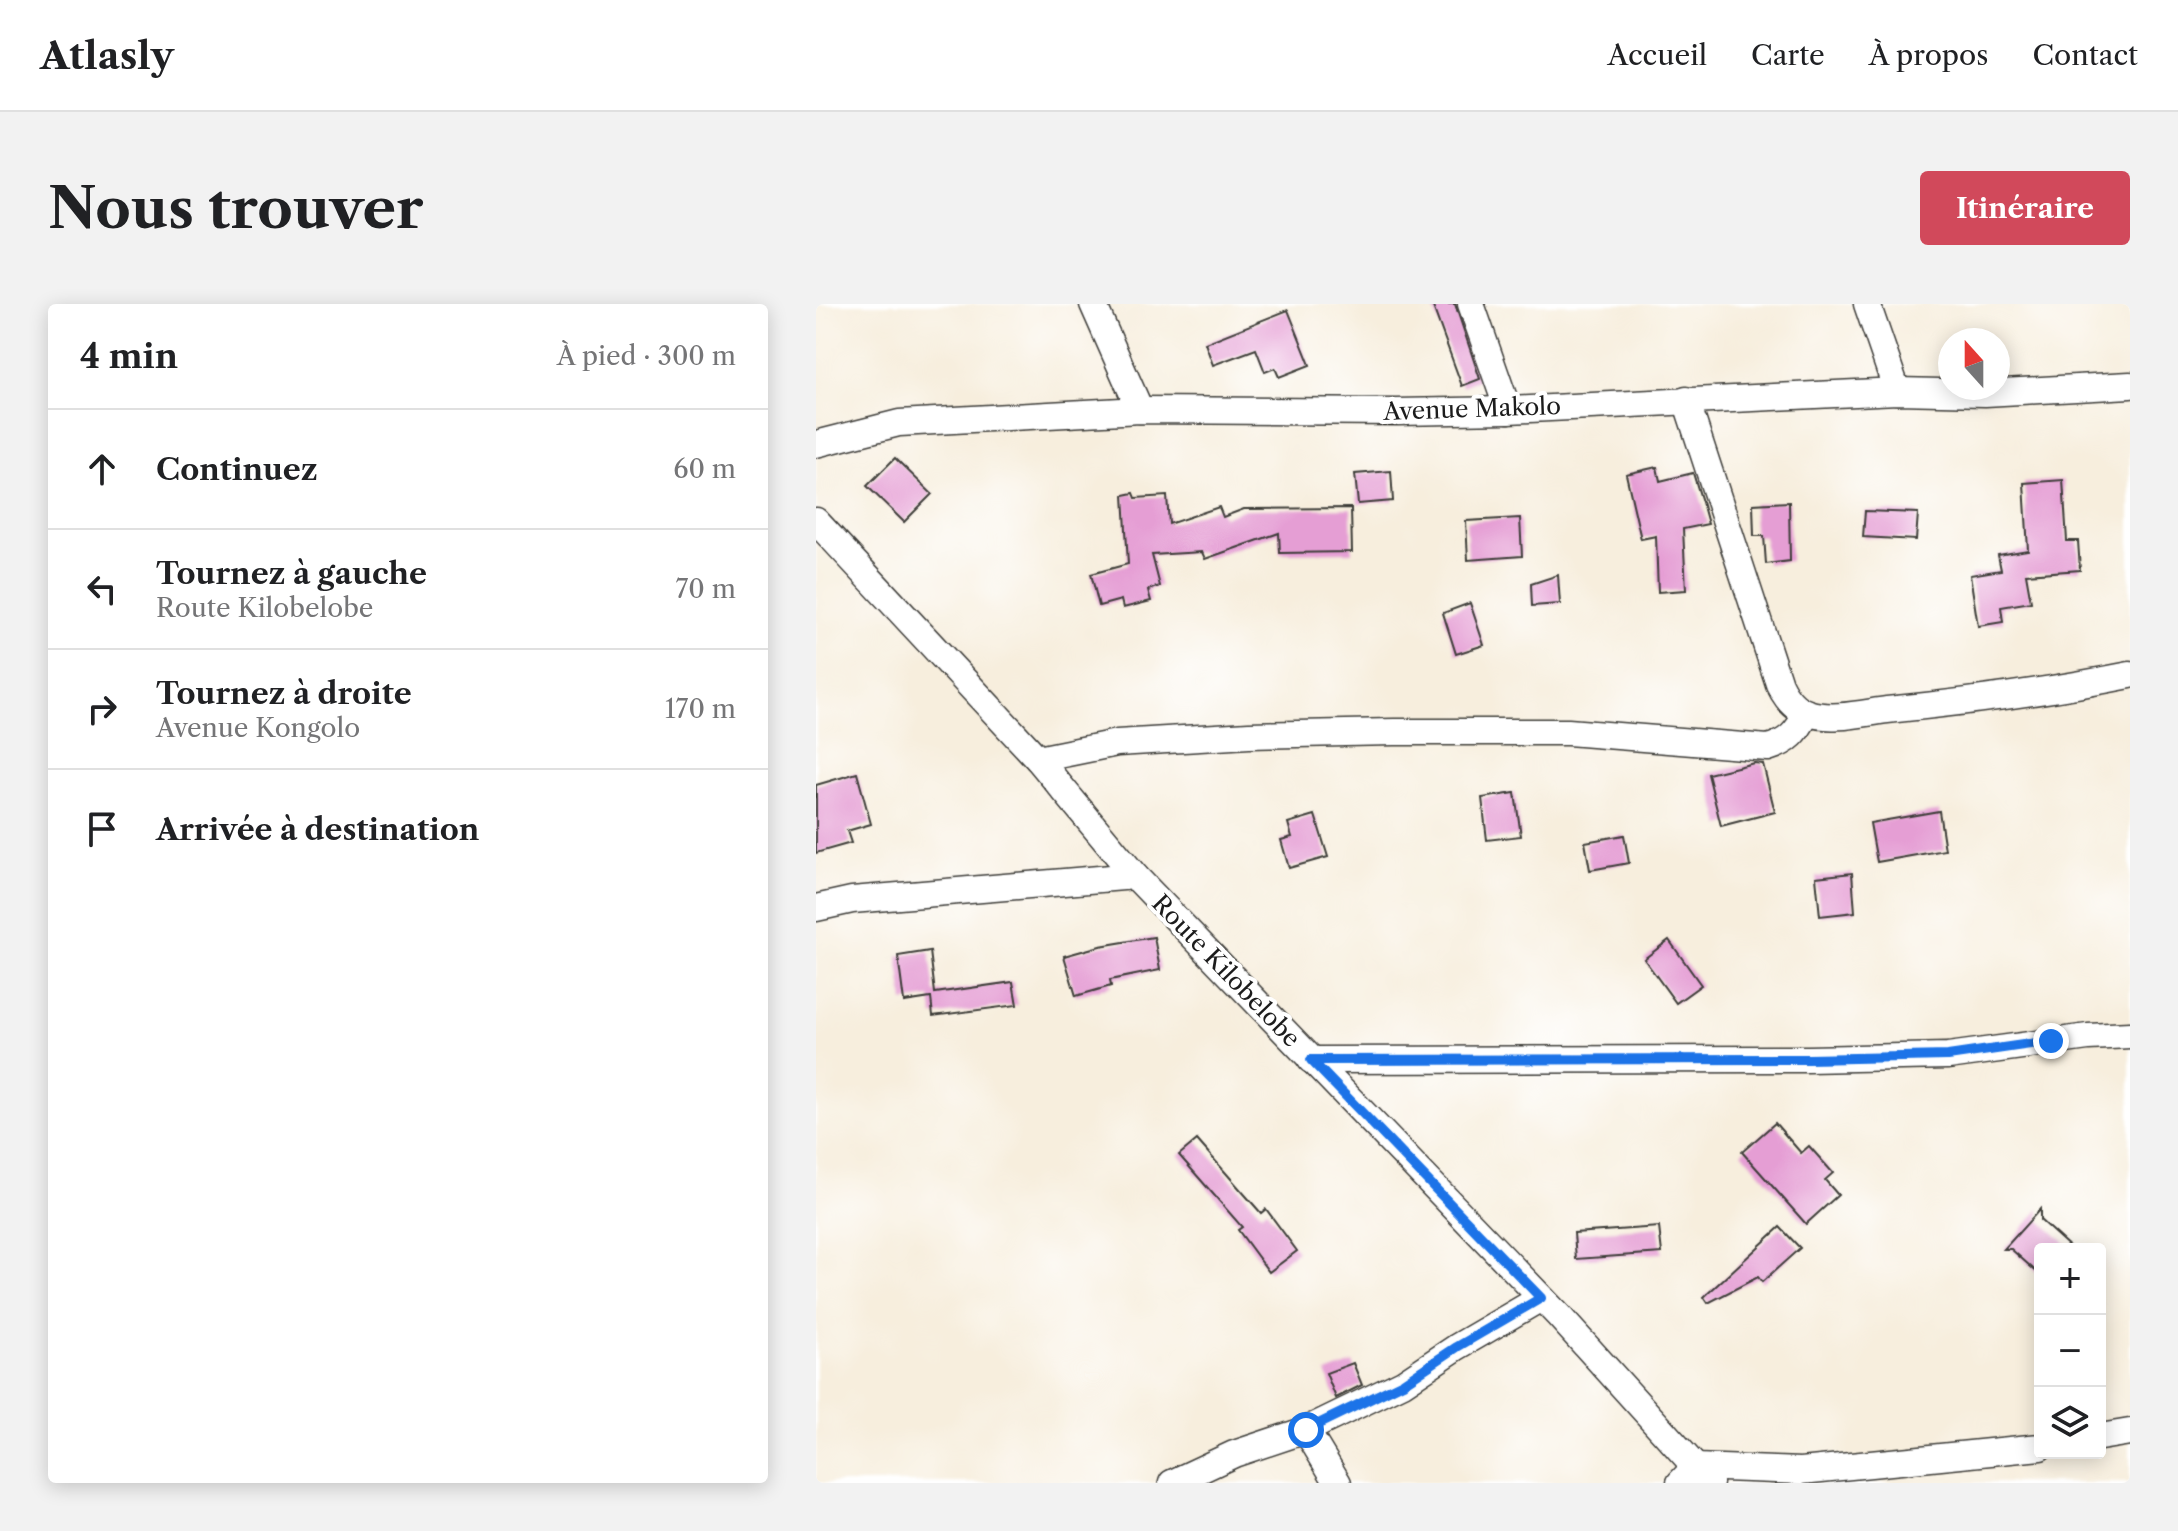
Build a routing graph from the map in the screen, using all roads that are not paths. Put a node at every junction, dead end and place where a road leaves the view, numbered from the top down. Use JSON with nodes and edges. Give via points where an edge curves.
{"nodes":[{"id":1,"x":1093,"y":304,"type":"edge"},
{"id":2,"x":1471,"y":304,"type":"edge"},
{"id":3,"x":1867,"y":304,"type":"edge"},
{"id":4,"x":2130,"y":385,"type":"edge"},
{"id":5,"x":1897,"y":391,"type":"junction"},
{"id":6,"x":1686,"y":400,"type":"junction"},
{"id":7,"x":1140,"y":410,"type":"junction"},
{"id":8,"x":1508,"y":410,"type":"junction"},
{"id":9,"x":816,"y":444,"type":"edge"},
{"id":10,"x":816,"y":521,"type":"edge"},
{"id":11,"x":2130,"y":675,"type":"edge"},
{"id":12,"x":1807,"y":713,"type":"junction"},
{"id":13,"x":1038,"y":759,"type":"junction"},
{"id":14,"x":1135,"y":876,"type":"junction"},
{"id":15,"x":816,"y":908,"type":"edge"},
{"id":16,"x":2130,"y":1035,"type":"edge"},
{"id":17,"x":1311,"y":1060,"type":"junction"},
{"id":18,"x":1541,"y":1298,"type":"junction"},
{"id":19,"x":1306,"y":1430,"type":"junction"},
{"id":20,"x":2130,"y":1432,"type":"edge"},
{"id":21,"x":2106,"y":1436,"type":"edge"},
{"id":22,"x":2034,"y":1448,"type":"edge"},
{"id":23,"x":1695,"y":1478,"type":"edge"},
{"id":24,"x":1172,"y":1483,"type":"edge"},
{"id":25,"x":1338,"y":1483,"type":"edge"}],
"edges":[{"from":1,"to":7,"type":"street"},
{"from":2,"to":8,"type":"street"},
{"from":3,"to":5,"type":"street"},
{"from":4,"to":5,"type":"street","name":"Avenue Makolo","via":[[1985,393]]},
{"from":5,"to":6,"type":"street","name":"Avenue Makolo"},
{"from":6,"to":8,"type":"street","name":"Avenue Makolo"},
{"from":6,"to":12,"type":"street","via":[[1779,684],[1786,698]]},
{"from":7,"to":8,"type":"street","name":"Avenue Makolo"},
{"from":7,"to":9,"type":"street","name":"Avenue Makolo","via":[[899,423]]},
{"from":10,"to":13,"type":"street","name":"Route Kilobelobe"},
{"from":11,"to":12,"type":"street","via":[[1928,706],[1828,716]]},
{"from":12,"to":13,"type":"street","via":[[1797,732],[1768,748],[1568,732],[1379,732],[1117,743]]},
{"from":13,"to":14,"type":"street","name":"Route Kilobelobe"},
{"from":14,"to":15,"type":"street"},
{"from":14,"to":17,"type":"street","name":"Route Kilobelobe"},
{"from":16,"to":17,"type":"street","via":[[1948,1056]]},
{"from":17,"to":18,"type":"street","name":"Route Kilobelobe"},
{"from":18,"to":19,"type":"street","via":[[1403,1383]]},
{"from":18,"to":23,"type":"street","name":"Route Kilobelobe"},
{"from":19,"to":24,"type":"street","via":[[1234,1454]]},
{"from":19,"to":25,"type":"street"},
{"from":20,"to":21,"type":"street"},
{"from":22,"to":23,"type":"street"}]}
